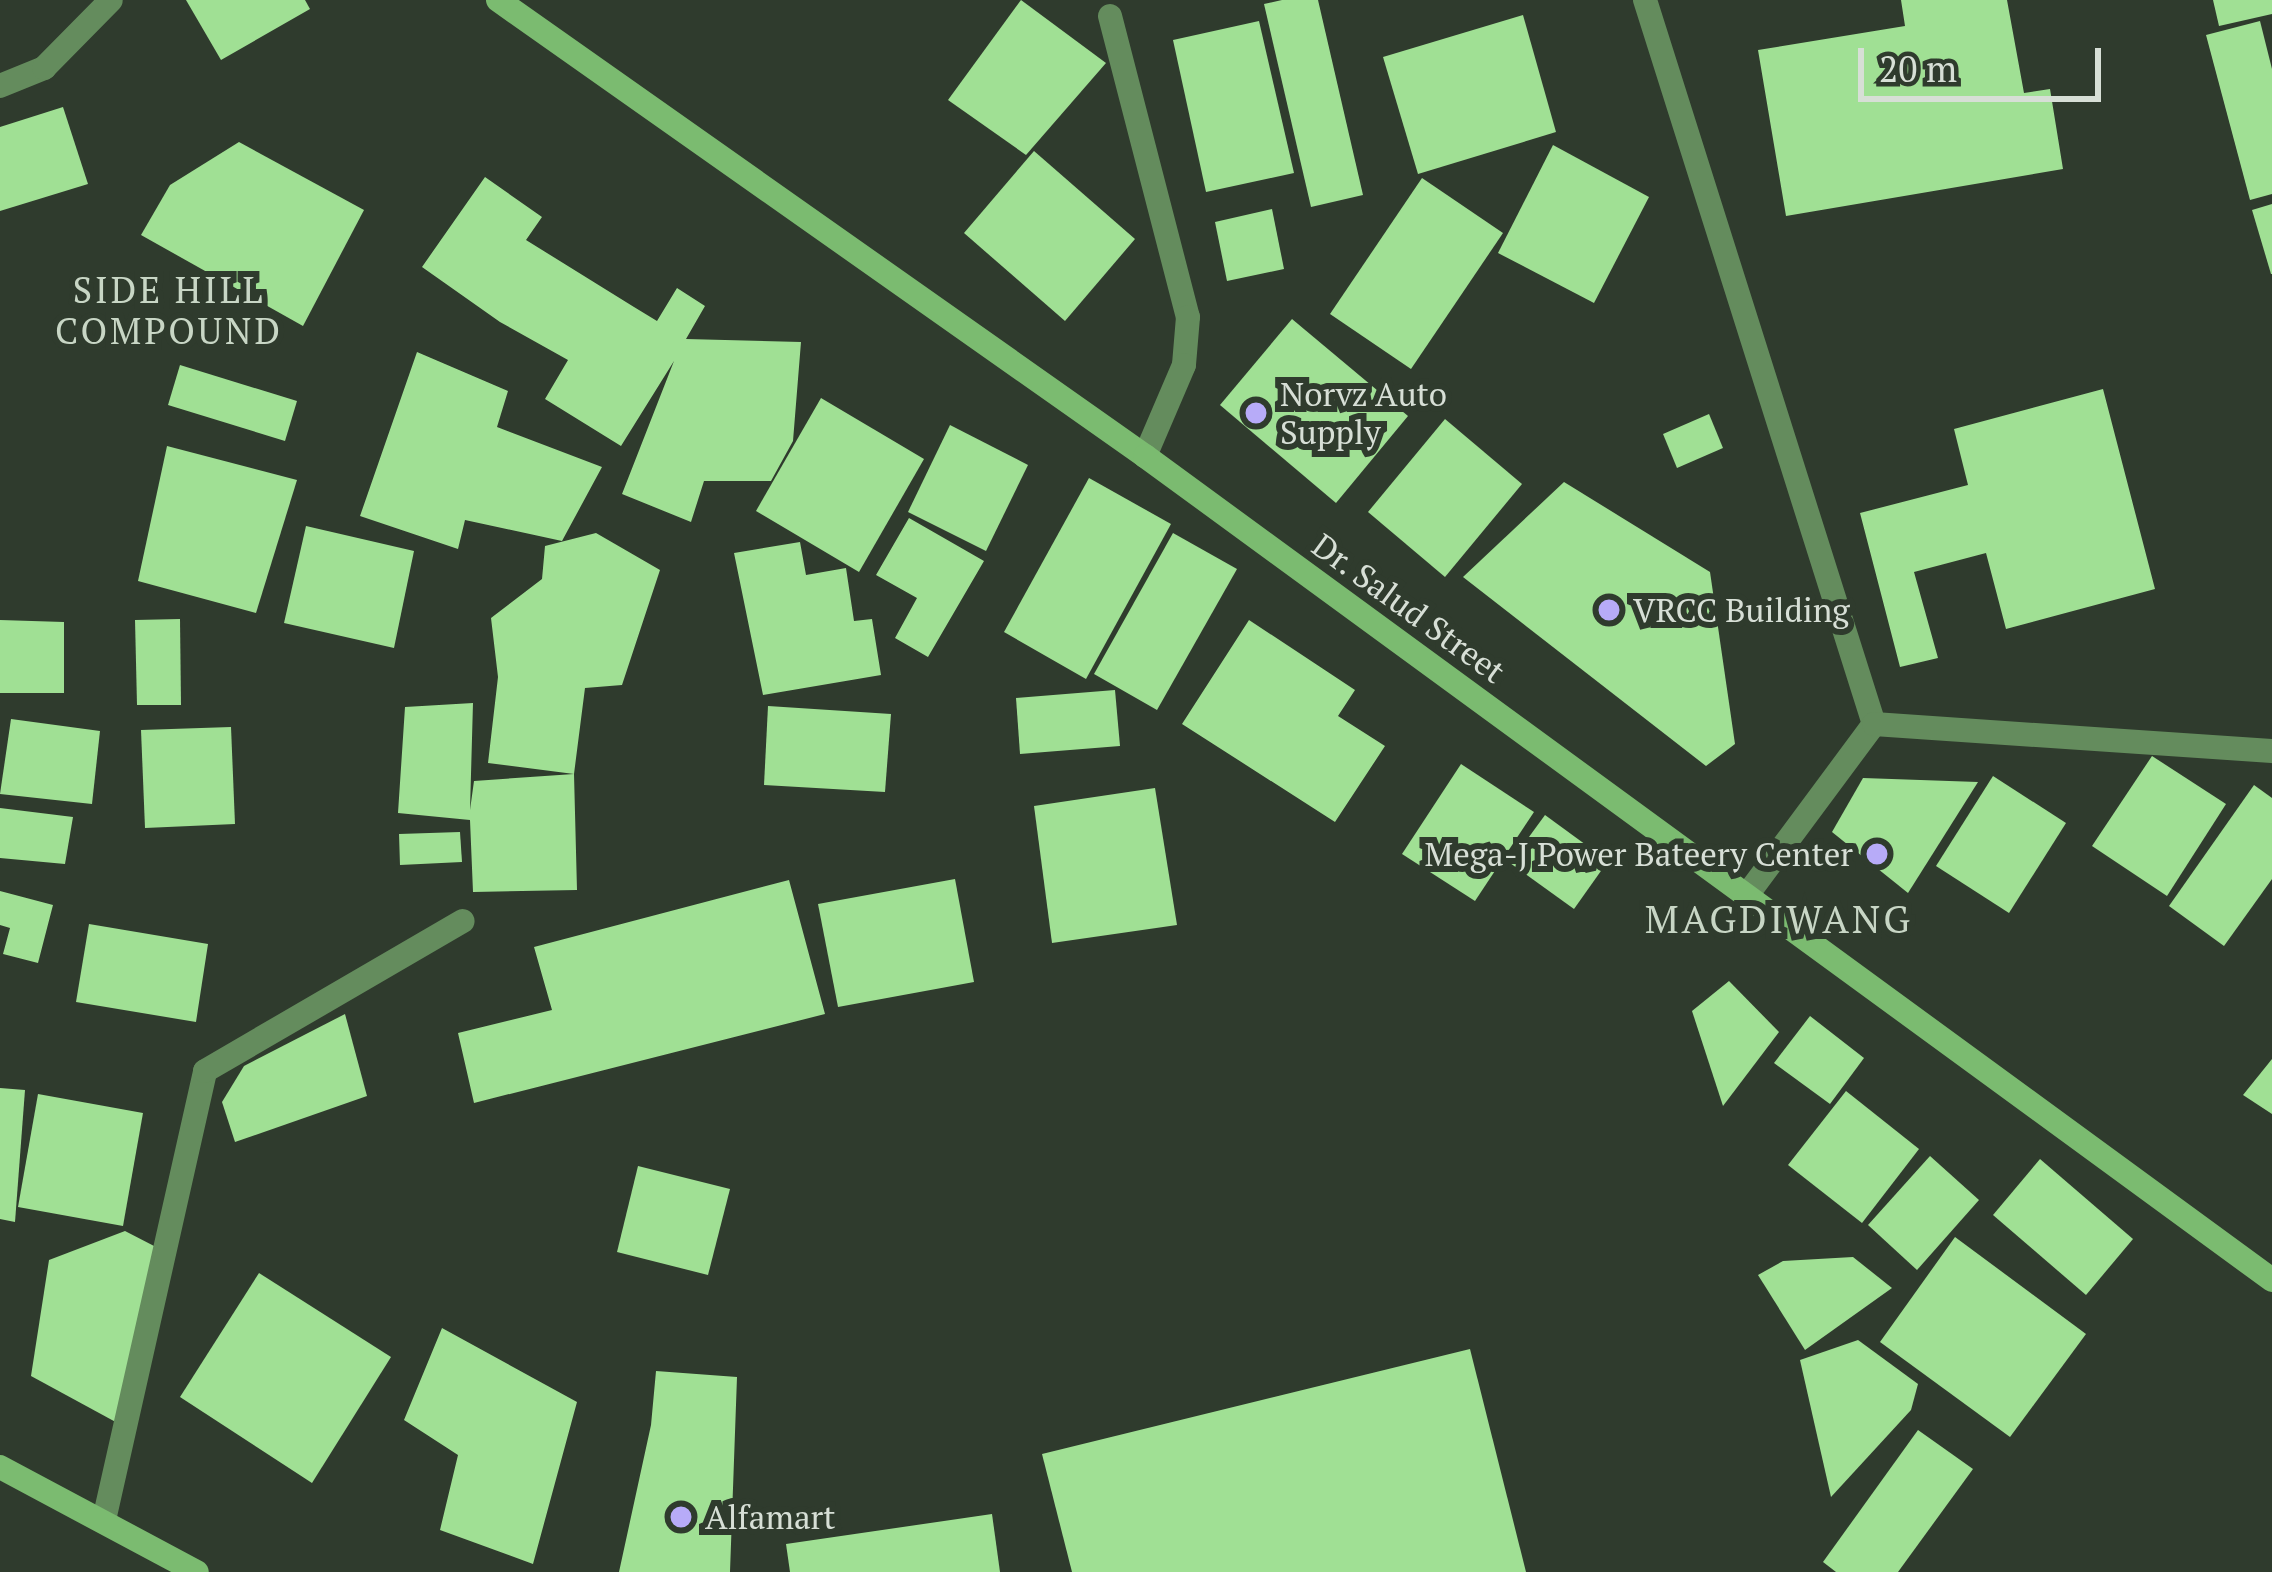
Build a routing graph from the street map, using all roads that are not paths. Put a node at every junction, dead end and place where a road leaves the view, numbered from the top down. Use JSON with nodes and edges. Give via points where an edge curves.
{"nodes":[{"id":1,"x":111,"y":0,"type":"edge"},
{"id":2,"x":498,"y":0,"type":"edge"},
{"id":3,"x":1645,"y":0,"type":"edge"},
{"id":4,"x":1110,"y":16,"type":"dead end"},
{"id":5,"x":0,"y":86,"type":"edge"},
{"id":6,"x":1144,"y":456,"type":"junction"},
{"id":7,"x":1874,"y":724,"type":"junction"},
{"id":8,"x":2272,"y":752,"type":"edge"},
{"id":9,"x":1747,"y":895,"type":"junction"},
{"id":10,"x":463,"y":921,"type":"dead end"},
{"id":11,"x":2272,"y":1280,"type":"edge"},
{"id":12,"x":0,"y":1467,"type":"edge"},
{"id":13,"x":104,"y":1520,"type":"junction"},
{"id":14,"x":197,"y":1572,"type":"edge"}],
"edges":[{"from":1,"to":5,"type":"street","via":[[44,68]]},
{"from":2,"to":6,"type":"main road","name":"Dr. Salud Street"},
{"from":3,"to":7,"type":"street"},
{"from":4,"to":6,"type":"street","via":[[1188,317],[1184,365]]},
{"from":6,"to":9,"type":"main road","name":"Dr. Salud Street"},
{"from":7,"to":8,"type":"street"},
{"from":7,"to":9,"type":"street"},
{"from":9,"to":11,"type":"main road","name":"Dr. Salud Street"},
{"from":10,"to":13,"type":"street","via":[[205,1071]]},
{"from":12,"to":13,"type":"main road"},
{"from":13,"to":14,"type":"main road"}]}
